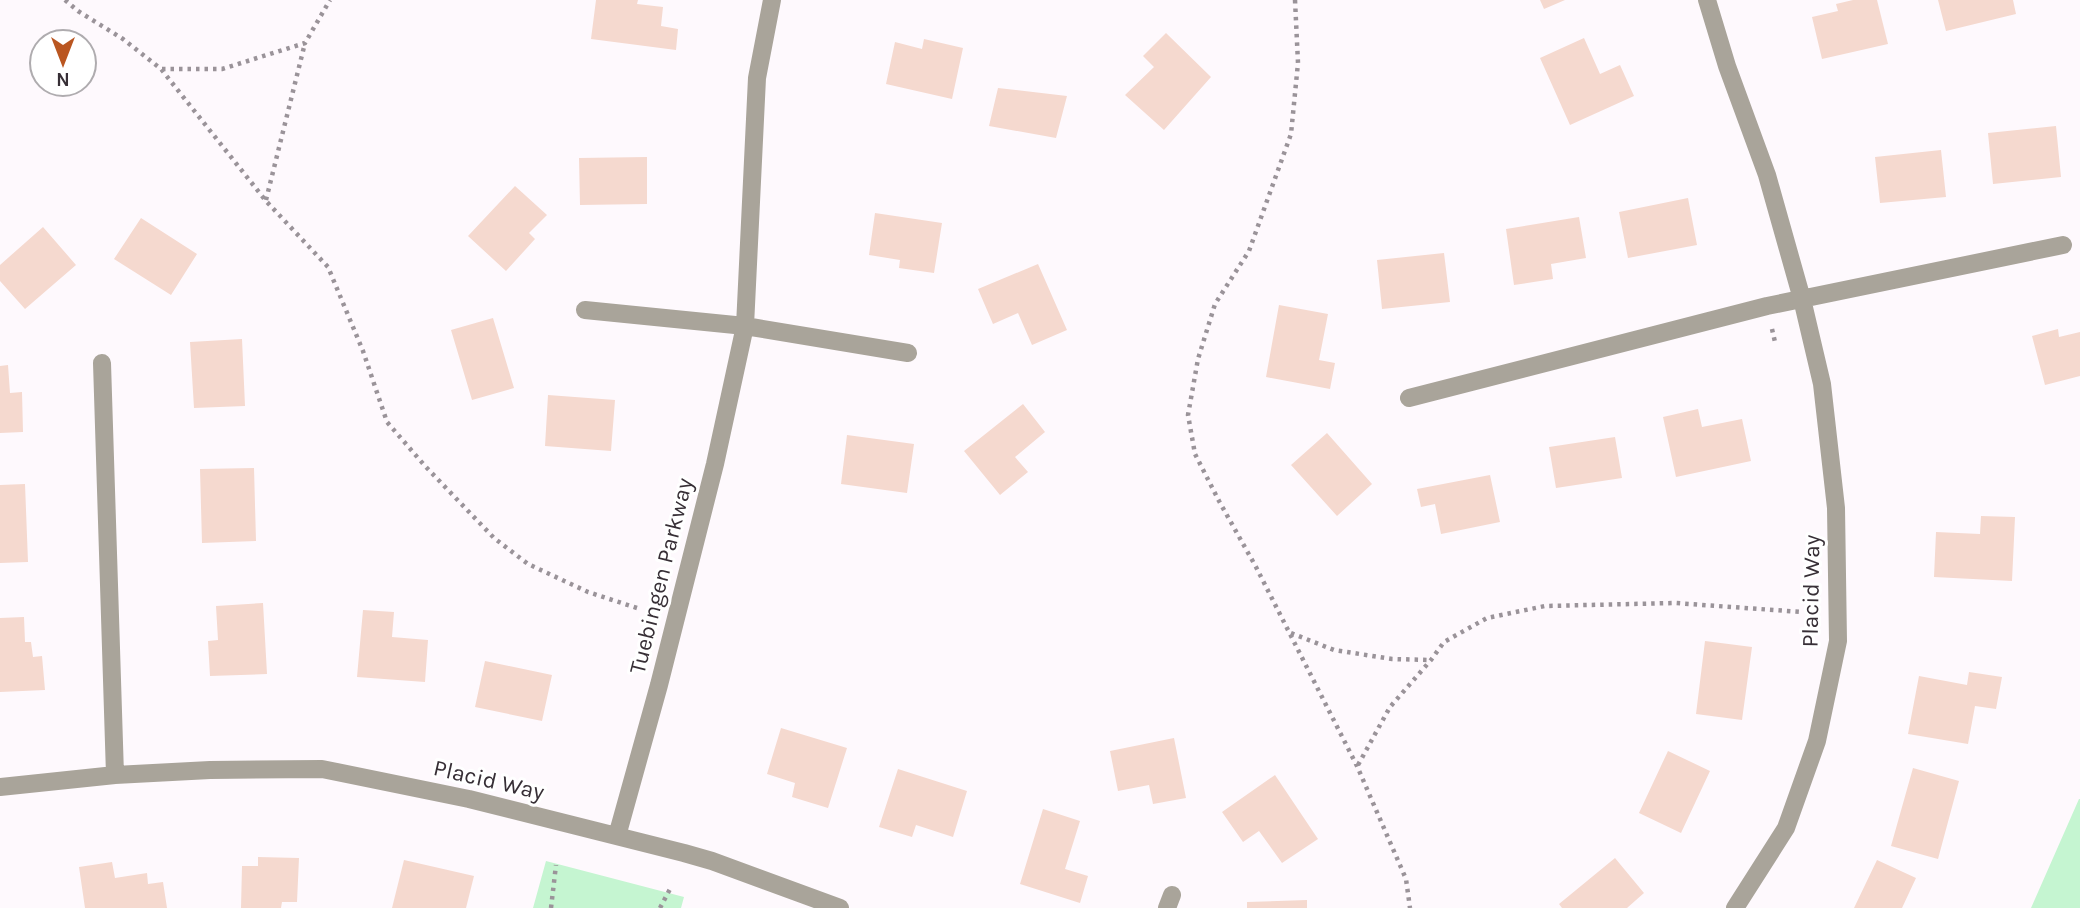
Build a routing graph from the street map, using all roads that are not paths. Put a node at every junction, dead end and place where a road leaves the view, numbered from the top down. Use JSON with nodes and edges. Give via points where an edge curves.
{"nodes":[{"id":1,"x":772,"y":0,"type":"edge"},
{"id":2,"x":1707,"y":0,"type":"edge"},
{"id":3,"x":2063,"y":245,"type":"dead end"},
{"id":4,"x":1802,"y":299,"type":"junction"},
{"id":5,"x":585,"y":310,"type":"dead end"},
{"id":6,"x":745,"y":326,"type":"junction"},
{"id":7,"x":908,"y":353,"type":"dead end"},
{"id":8,"x":102,"y":363,"type":"dead end"},
{"id":9,"x":1409,"y":398,"type":"dead end"},
{"id":10,"x":115,"y":775,"type":"junction"},
{"id":11,"x":0,"y":787,"type":"edge"},
{"id":12,"x":617,"y":836,"type":"junction"},
{"id":13,"x":840,"y":908,"type":"edge"},
{"id":14,"x":1735,"y":908,"type":"edge"}],
"edges":[{"from":1,"to":6,"type":"street","name":"Tuebingen Parkway","via":[[757,78]]},
{"from":2,"to":4,"type":"street","name":"Placid Way","via":[[1767,175]]},
{"from":3,"to":4,"type":"street"},
{"from":4,"to":9,"type":"street"},
{"from":4,"to":14,"type":"street","name":"Placid Way","via":[[1822,384],[1836,509],[1838,641],[1817,740],[1786,828]]},
{"from":5,"to":6,"type":"street"},
{"from":6,"to":7,"type":"street"},
{"from":6,"to":12,"type":"street","name":"Tuebingen Parkway","via":[[715,464]]},
{"from":8,"to":10,"type":"street"},
{"from":10,"to":11,"type":"street","name":"Placid Way"},
{"from":10,"to":12,"type":"street","name":"Placid Way","via":[[322,769]]},
{"from":12,"to":13,"type":"street","name":"Placid Way","via":[[712,861]]}]}
